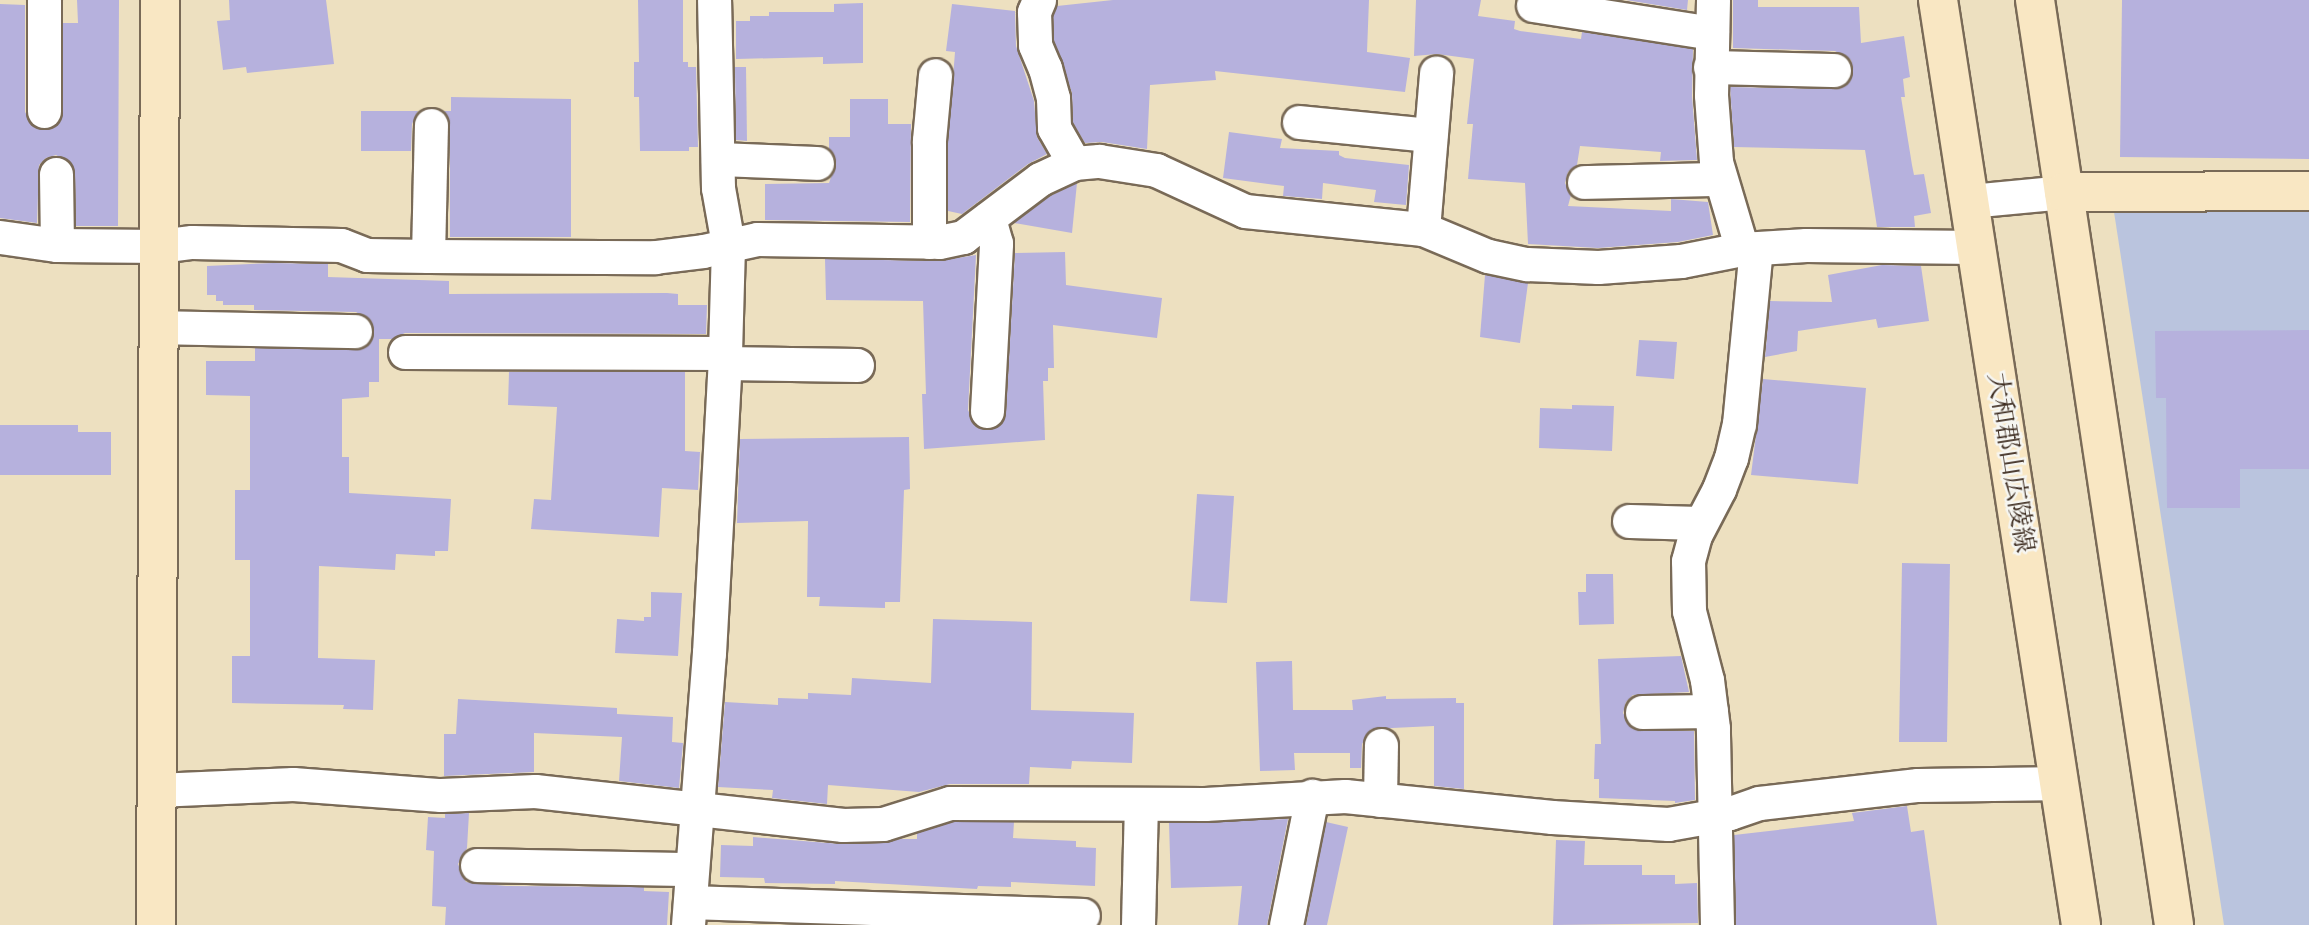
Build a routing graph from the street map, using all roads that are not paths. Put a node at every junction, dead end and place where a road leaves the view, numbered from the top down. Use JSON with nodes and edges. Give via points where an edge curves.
{"nodes":[{"id":1,"x":44,"y":0,"type":"edge"},
{"id":2,"x":160,"y":0,"type":"edge"},
{"id":3,"x":714,"y":0,"type":"edge"},
{"id":4,"x":1039,"y":0,"type":"edge"},
{"id":5,"x":1713,"y":0,"type":"edge"},
{"id":6,"x":1938,"y":0,"type":"edge"},
{"id":7,"x":2035,"y":0,"type":"edge"},
{"id":8,"x":1533,"y":5,"type":"dead end"},
{"id":9,"x":1712,"y":33,"type":"junction"},
{"id":10,"x":1710,"y":67,"type":"junction"},
{"id":11,"x":1834,"y":69,"type":"dead end"},
{"id":12,"x":1436,"y":73,"type":"dead end"},
{"id":13,"x":935,"y":75,"type":"dead end"},
{"id":14,"x":44,"y":111,"type":"dead end"},
{"id":15,"x":1299,"y":122,"type":"dead end"},
{"id":16,"x":431,"y":125,"type":"dead end"},
{"id":17,"x":1430,"y":135,"type":"junction"},
{"id":18,"x":718,"y":159,"type":"junction"},
{"id":19,"x":817,"y":163,"type":"dead end"},
{"id":20,"x":1074,"y":163,"type":"junction"},
{"id":21,"x":57,"y":174,"type":"dead end"},
{"id":22,"x":1719,"y":179,"type":"junction"},
{"id":23,"x":1584,"y":182,"type":"dead end"},
{"id":24,"x":2309,"y":191,"type":"edge"},
{"id":25,"x":2064,"y":192,"type":"junction"},
{"id":26,"x":1969,"y":201,"type":"junction"},
{"id":27,"x":989,"y":218,"type":"junction"},
{"id":28,"x":1423,"y":229,"type":"junction"},
{"id":29,"x":0,"y":237,"type":"edge"},
{"id":30,"x":929,"y":242,"type":"junction"},
{"id":31,"x":727,"y":244,"type":"junction"},
{"id":32,"x":57,"y":245,"type":"junction"},
{"id":33,"x":159,"y":246,"type":"junction"},
{"id":34,"x":1976,"y":247,"type":"junction"},
{"id":35,"x":1749,"y":249,"type":"junction"},
{"id":36,"x":428,"y":256,"type":"junction"},
{"id":37,"x":158,"y":327,"type":"junction"},
{"id":38,"x":355,"y":331,"type":"dead end"},
{"id":39,"x":405,"y":352,"type":"dead end"},
{"id":40,"x":724,"y":358,"type":"junction"},
{"id":41,"x":841,"y":374,"type":"dead end"},
{"id":42,"x":987,"y":411,"type":"dead end"},
{"id":43,"x":1629,"y":521,"type":"dead end"},
{"id":44,"x":1700,"y":523,"type":"junction"},
{"id":45,"x":1711,"y":710,"type":"junction"},
{"id":46,"x":1642,"y":712,"type":"dead end"},
{"id":47,"x":1381,"y":745,"type":"dead end"},
{"id":48,"x":2059,"y":783,"type":"junction"},
{"id":49,"x":156,"y":790,"type":"junction"},
{"id":50,"x":1312,"y":796,"type":"junction"},
{"id":51,"x":1380,"y":800,"type":"junction"},
{"id":52,"x":1141,"y":805,"type":"junction"},
{"id":53,"x":698,"y":808,"type":"junction"},
{"id":54,"x":1713,"y":817,"type":"junction"},
{"id":55,"x":477,"y":864,"type":"dead end"},
{"id":56,"x":692,"y":869,"type":"junction"},
{"id":57,"x":689,"y":914,"type":"edge"},
{"id":58,"x":1083,"y":915,"type":"dead end"},
{"id":59,"x":156,"y":925,"type":"edge"},
{"id":60,"x":1138,"y":925,"type":"edge"},
{"id":61,"x":1286,"y":925,"type":"edge"},
{"id":62,"x":1717,"y":925,"type":"edge"},
{"id":63,"x":2081,"y":925,"type":"edge"},
{"id":64,"x":2174,"y":925,"type":"edge"}],
"edges":[{"from":1,"to":14,"type":"street"},
{"from":2,"to":33,"type":"main road"},
{"from":3,"to":18,"type":"street"},
{"from":4,"to":20,"type":"street","via":[[1034,12],[1035,45],[1053,98],[1054,128]]},
{"from":5,"to":9,"type":"street"},
{"from":6,"to":26,"type":"main road","name":"大和郡山広陵線"},
{"from":7,"to":25,"type":"main road"},
{"from":8,"to":9,"type":"street"},
{"from":9,"to":10,"type":"street"},
{"from":10,"to":11,"type":"street"},
{"from":10,"to":22,"type":"street"},
{"from":12,"to":17,"type":"street"},
{"from":13,"to":30,"type":"street","via":[[929,140]]},
{"from":15,"to":17,"type":"street"},
{"from":16,"to":36,"type":"street"},
{"from":17,"to":28,"type":"street"},
{"from":18,"to":19,"type":"street"},
{"from":18,"to":31,"type":"street"},
{"from":20,"to":27,"type":"street","via":[[1040,179]]},
{"from":20,"to":28,"type":"street","via":[[1128,164],[1156,170],[1245,211],[1269,216]]},
{"from":21,"to":32,"type":"street"},
{"from":22,"to":23,"type":"street"},
{"from":22,"to":35,"type":"street"},
{"from":24,"to":25,"type":"main road"},
{"from":25,"to":26,"type":"street"},
{"from":25,"to":64,"type":"main road"},
{"from":26,"to":34,"type":"main road","name":"大和郡山広陵線"},
{"from":27,"to":30,"type":"street","via":[[963,237]]},
{"from":27,"to":42,"type":"street","via":[[996,243]]},
{"from":28,"to":35,"type":"street","via":[[1488,256],[1527,264],[1612,266],[1681,261]]},
{"from":29,"to":32,"type":"street"},
{"from":30,"to":31,"type":"street","via":[[757,239]]},
{"from":31,"to":36,"type":"street","via":[[655,257]]},
{"from":31,"to":40,"type":"street"},
{"from":32,"to":33,"type":"street"},
{"from":33,"to":36,"type":"street","via":[[192,242],[341,245],[368,255]]},
{"from":33,"to":37,"type":"main road"},
{"from":34,"to":35,"type":"street"},
{"from":34,"to":48,"type":"main road","name":"大和郡山広陵線"},
{"from":35,"to":44,"type":"street","via":[[1739,424],[1719,489]]},
{"from":37,"to":38,"type":"street"},
{"from":37,"to":49,"type":"main road"},
{"from":39,"to":40,"type":"street"},
{"from":40,"to":41,"type":"street"},
{"from":40,"to":53,"type":"street"},
{"from":43,"to":44,"type":"street"},
{"from":44,"to":45,"type":"street","via":[[1688,561],[1687,590]]},
{"from":45,"to":46,"type":"street"},
{"from":45,"to":54,"type":"street"},
{"from":47,"to":51,"type":"street"},
{"from":48,"to":54,"type":"street","via":[[1918,785],[1759,803]]},
{"from":48,"to":63,"type":"main road","name":"大和郡山広陵線"},
{"from":49,"to":53,"type":"street","via":[[293,784],[442,795],[535,791]]},
{"from":49,"to":59,"type":"main road"},
{"from":50,"to":51,"type":"street"},
{"from":50,"to":52,"type":"street","via":[[1260,803]]},
{"from":50,"to":61,"type":"street"},
{"from":51,"to":54,"type":"street","via":[[1640,823]]},
{"from":52,"to":53,"type":"street","via":[[950,803],[883,824],[843,825]]},
{"from":52,"to":60,"type":"street"},
{"from":53,"to":56,"type":"street"},
{"from":54,"to":62,"type":"street"},
{"from":55,"to":56,"type":"street"},
{"from":56,"to":57,"type":"street"},
{"from":57,"to":58,"type":"street"}]}
